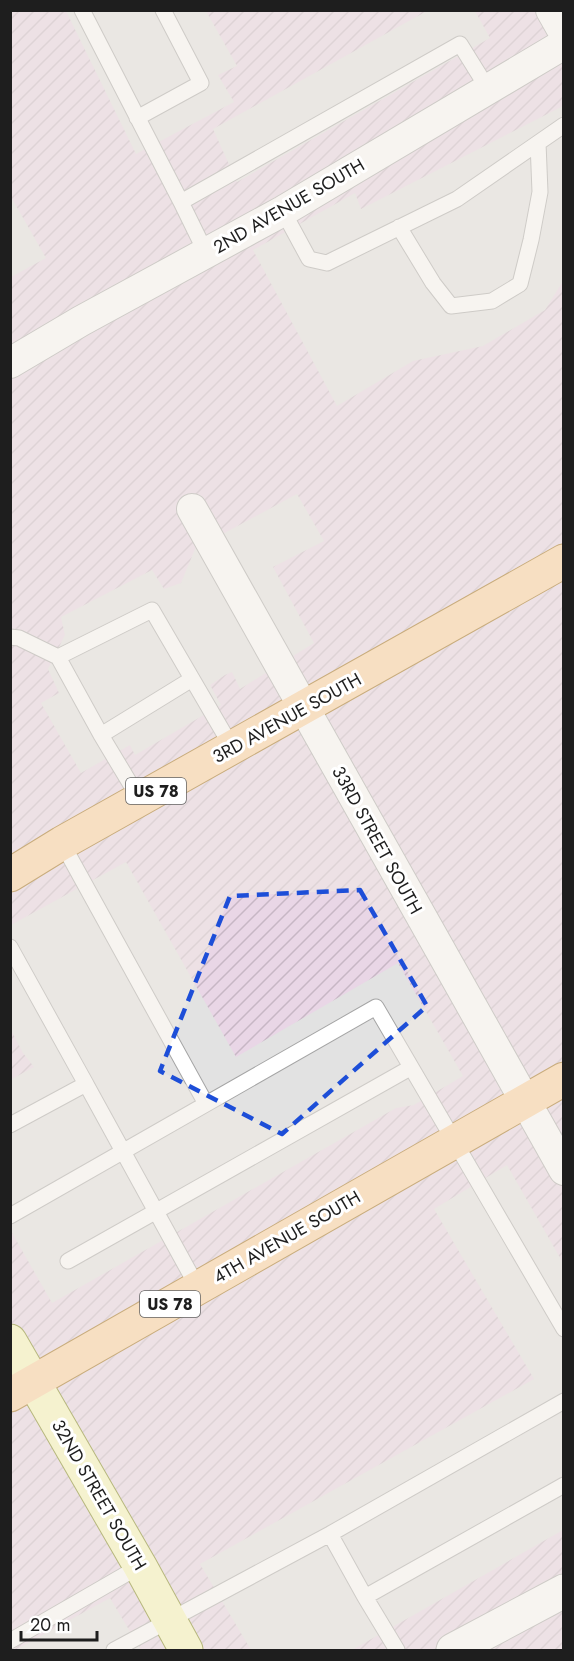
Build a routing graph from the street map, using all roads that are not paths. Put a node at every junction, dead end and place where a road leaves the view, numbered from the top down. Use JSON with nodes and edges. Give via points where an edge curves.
{"nodes":[{"id":1,"x":82,"y":10,"type":"edge"},
{"id":2,"x":163,"y":10,"type":"edge"},
{"id":3,"x":551,"y":10,"type":"edge"},
{"id":4,"x":564,"y":33,"type":"edge"},
{"id":5,"x":564,"y":44,"type":"edge"},
{"id":6,"x":488,"y":89,"type":"junction"},
{"id":7,"x":137,"y":118,"type":"junction"},
{"id":8,"x":564,"y":125,"type":"edge"},
{"id":9,"x":538,"y":143,"type":"junction"},
{"id":10,"x":181,"y":202,"type":"junction"},
{"id":11,"x":283,"y":211,"type":"junction"},
{"id":12,"x":399,"y":227,"type":"junction"},
{"id":13,"x":206,"y":253,"type":"junction"},
{"id":14,"x":10,"y":363,"type":"edge"},
{"id":15,"x":192,"y":509,"type":"dead end"},
{"id":16,"x":564,"y":561,"type":"edge"},
{"id":17,"x":10,"y":637,"type":"edge"},
{"id":18,"x":58,"y":657,"type":"junction"},
{"id":19,"x":192,"y":679,"type":"junction"},
{"id":20,"x":303,"y":709,"type":"junction"},
{"id":21,"x":101,"y":735,"type":"junction"},
{"id":22,"x":232,"y":749,"type":"junction"},
{"id":23,"x":140,"y":800,"type":"junction"},
{"id":24,"x":62,"y":843,"type":"junction"},
{"id":25,"x":10,"y":875,"type":"edge"},
{"id":26,"x":10,"y":947,"type":"edge"},
{"id":27,"x":410,"y":1068,"type":"junction"},
{"id":28,"x":564,"y":1079,"type":"edge"},
{"id":29,"x":86,"y":1084,"type":"junction"},
{"id":30,"x":524,"y":1102,"type":"junction"},
{"id":31,"x":206,"y":1104,"type":"junction"},
{"id":32,"x":10,"y":1125,"type":"edge"},
{"id":33,"x":455,"y":1142,"type":"junction"},
{"id":34,"x":123,"y":1151,"type":"junction"},
{"id":35,"x":564,"y":1170,"type":"edge"},
{"id":36,"x":156,"y":1212,"type":"junction"},
{"id":37,"x":10,"y":1216,"type":"edge"},
{"id":38,"x":68,"y":1261,"type":"dead end"},
{"id":39,"x":198,"y":1288,"type":"junction"},
{"id":40,"x":564,"y":1329,"type":"edge"},
{"id":41,"x":10,"y":1341,"type":"edge"},
{"id":42,"x":22,"y":1389,"type":"edge"},
{"id":43,"x":564,"y":1401,"type":"edge"},
{"id":44,"x":564,"y":1485,"type":"edge"},
{"id":45,"x":330,"y":1534,"type":"junction"},
{"id":46,"x":140,"y":1566,"type":"junction"},
{"id":47,"x":564,"y":1591,"type":"edge"},
{"id":48,"x":366,"y":1597,"type":"junction"},
{"id":49,"x":170,"y":1621,"type":"junction"},
{"id":50,"x":10,"y":1641,"type":"edge"},
{"id":51,"x":114,"y":1650,"type":"edge"},
{"id":52,"x":186,"y":1650,"type":"edge"},
{"id":53,"x":397,"y":1650,"type":"edge"},
{"id":54,"x":453,"y":1650,"type":"edge"}],
"edges":[{"from":1,"to":7,"type":"lane"},
{"from":2,"to":7,"type":"lane","via":[[201,83]]},
{"from":3,"to":4,"type":"street"},
{"from":5,"to":6,"type":"street","name":"2ND AVENUE SOUTH"},
{"from":6,"to":10,"type":"lane","via":[[460,44]]},
{"from":6,"to":11,"type":"street","name":"2ND AVENUE SOUTH"},
{"from":7,"to":10,"type":"lane"},
{"from":8,"to":9,"type":"lane"},
{"from":9,"to":12,"type":"lane","via":[[457,198]]},
{"from":9,"to":12,"type":"lane","via":[[540,192],[520,284],[492,301],[451,306]]},
{"from":10,"to":13,"type":"lane"},
{"from":11,"to":12,"type":"lane","via":[[309,259],[327,262]]},
{"from":11,"to":13,"type":"street","name":"2ND AVENUE SOUTH"},
{"from":13,"to":14,"type":"street","name":"2ND AVENUE SOUTH"},
{"from":15,"to":20,"type":"street","name":"33RD STREET SOUTH"},
{"from":16,"to":20,"type":"main road","name":"3RD AVENUE SOUTH","number":"US 78"},
{"from":17,"to":18,"type":"lane"},
{"from":18,"to":19,"type":"lane","via":[[152,610]]},
{"from":18,"to":21,"type":"lane"},
{"from":19,"to":21,"type":"lane"},
{"from":19,"to":22,"type":"lane"},
{"from":20,"to":22,"type":"main road","name":"3RD AVENUE SOUTH","number":"US 78"},
{"from":20,"to":30,"type":"street","name":"33RD STREET SOUTH"},
{"from":21,"to":23,"type":"lane"},
{"from":22,"to":23,"type":"main road","name":"3RD AVENUE SOUTH","number":"US 78"},
{"from":23,"to":24,"type":"main road","name":"3RD AVENUE SOUTH","number":"US 78"},
{"from":24,"to":25,"type":"main road","name":"3RD AVENUE SOUTH","number":"US 78"},
{"from":24,"to":31,"type":"lane"},
{"from":26,"to":29,"type":"lane"},
{"from":27,"to":31,"type":"lane","via":[[376,1007]]},
{"from":27,"to":33,"type":"lane"},
{"from":27,"to":36,"type":"lane"},
{"from":28,"to":30,"type":"main road","name":"4TH AVENUE SOUTH","number":"US 78"},
{"from":29,"to":32,"type":"lane"},
{"from":29,"to":34,"type":"lane"},
{"from":30,"to":33,"type":"main road","name":"4TH AVENUE SOUTH","number":"US 78"},
{"from":30,"to":35,"type":"street","name":"33RD STREET SOUTH"},
{"from":31,"to":34,"type":"lane"},
{"from":33,"to":39,"type":"main road","name":"4TH AVENUE SOUTH","number":"US 78"},
{"from":33,"to":40,"type":"lane"},
{"from":34,"to":36,"type":"lane"},
{"from":34,"to":37,"type":"lane"},
{"from":36,"to":38,"type":"lane"},
{"from":36,"to":39,"type":"lane"},
{"from":39,"to":42,"type":"main road","name":"4TH AVENUE SOUTH","number":"US 78"},
{"from":41,"to":42,"type":"main road","name":"32ND STREET SOUTH"},
{"from":42,"to":46,"type":"main road","name":"32ND STREET SOUTH"},
{"from":43,"to":45,"type":"lane"},
{"from":44,"to":48,"type":"lane"},
{"from":45,"to":48,"type":"lane"},
{"from":45,"to":49,"type":"lane"},
{"from":46,"to":49,"type":"main road","name":"32ND STREET SOUTH"},
{"from":46,"to":50,"type":"lane"},
{"from":47,"to":54,"type":"street"},
{"from":48,"to":53,"type":"lane"},
{"from":49,"to":51,"type":"lane"},
{"from":49,"to":52,"type":"main road","name":"32ND STREET SOUTH"}]}
